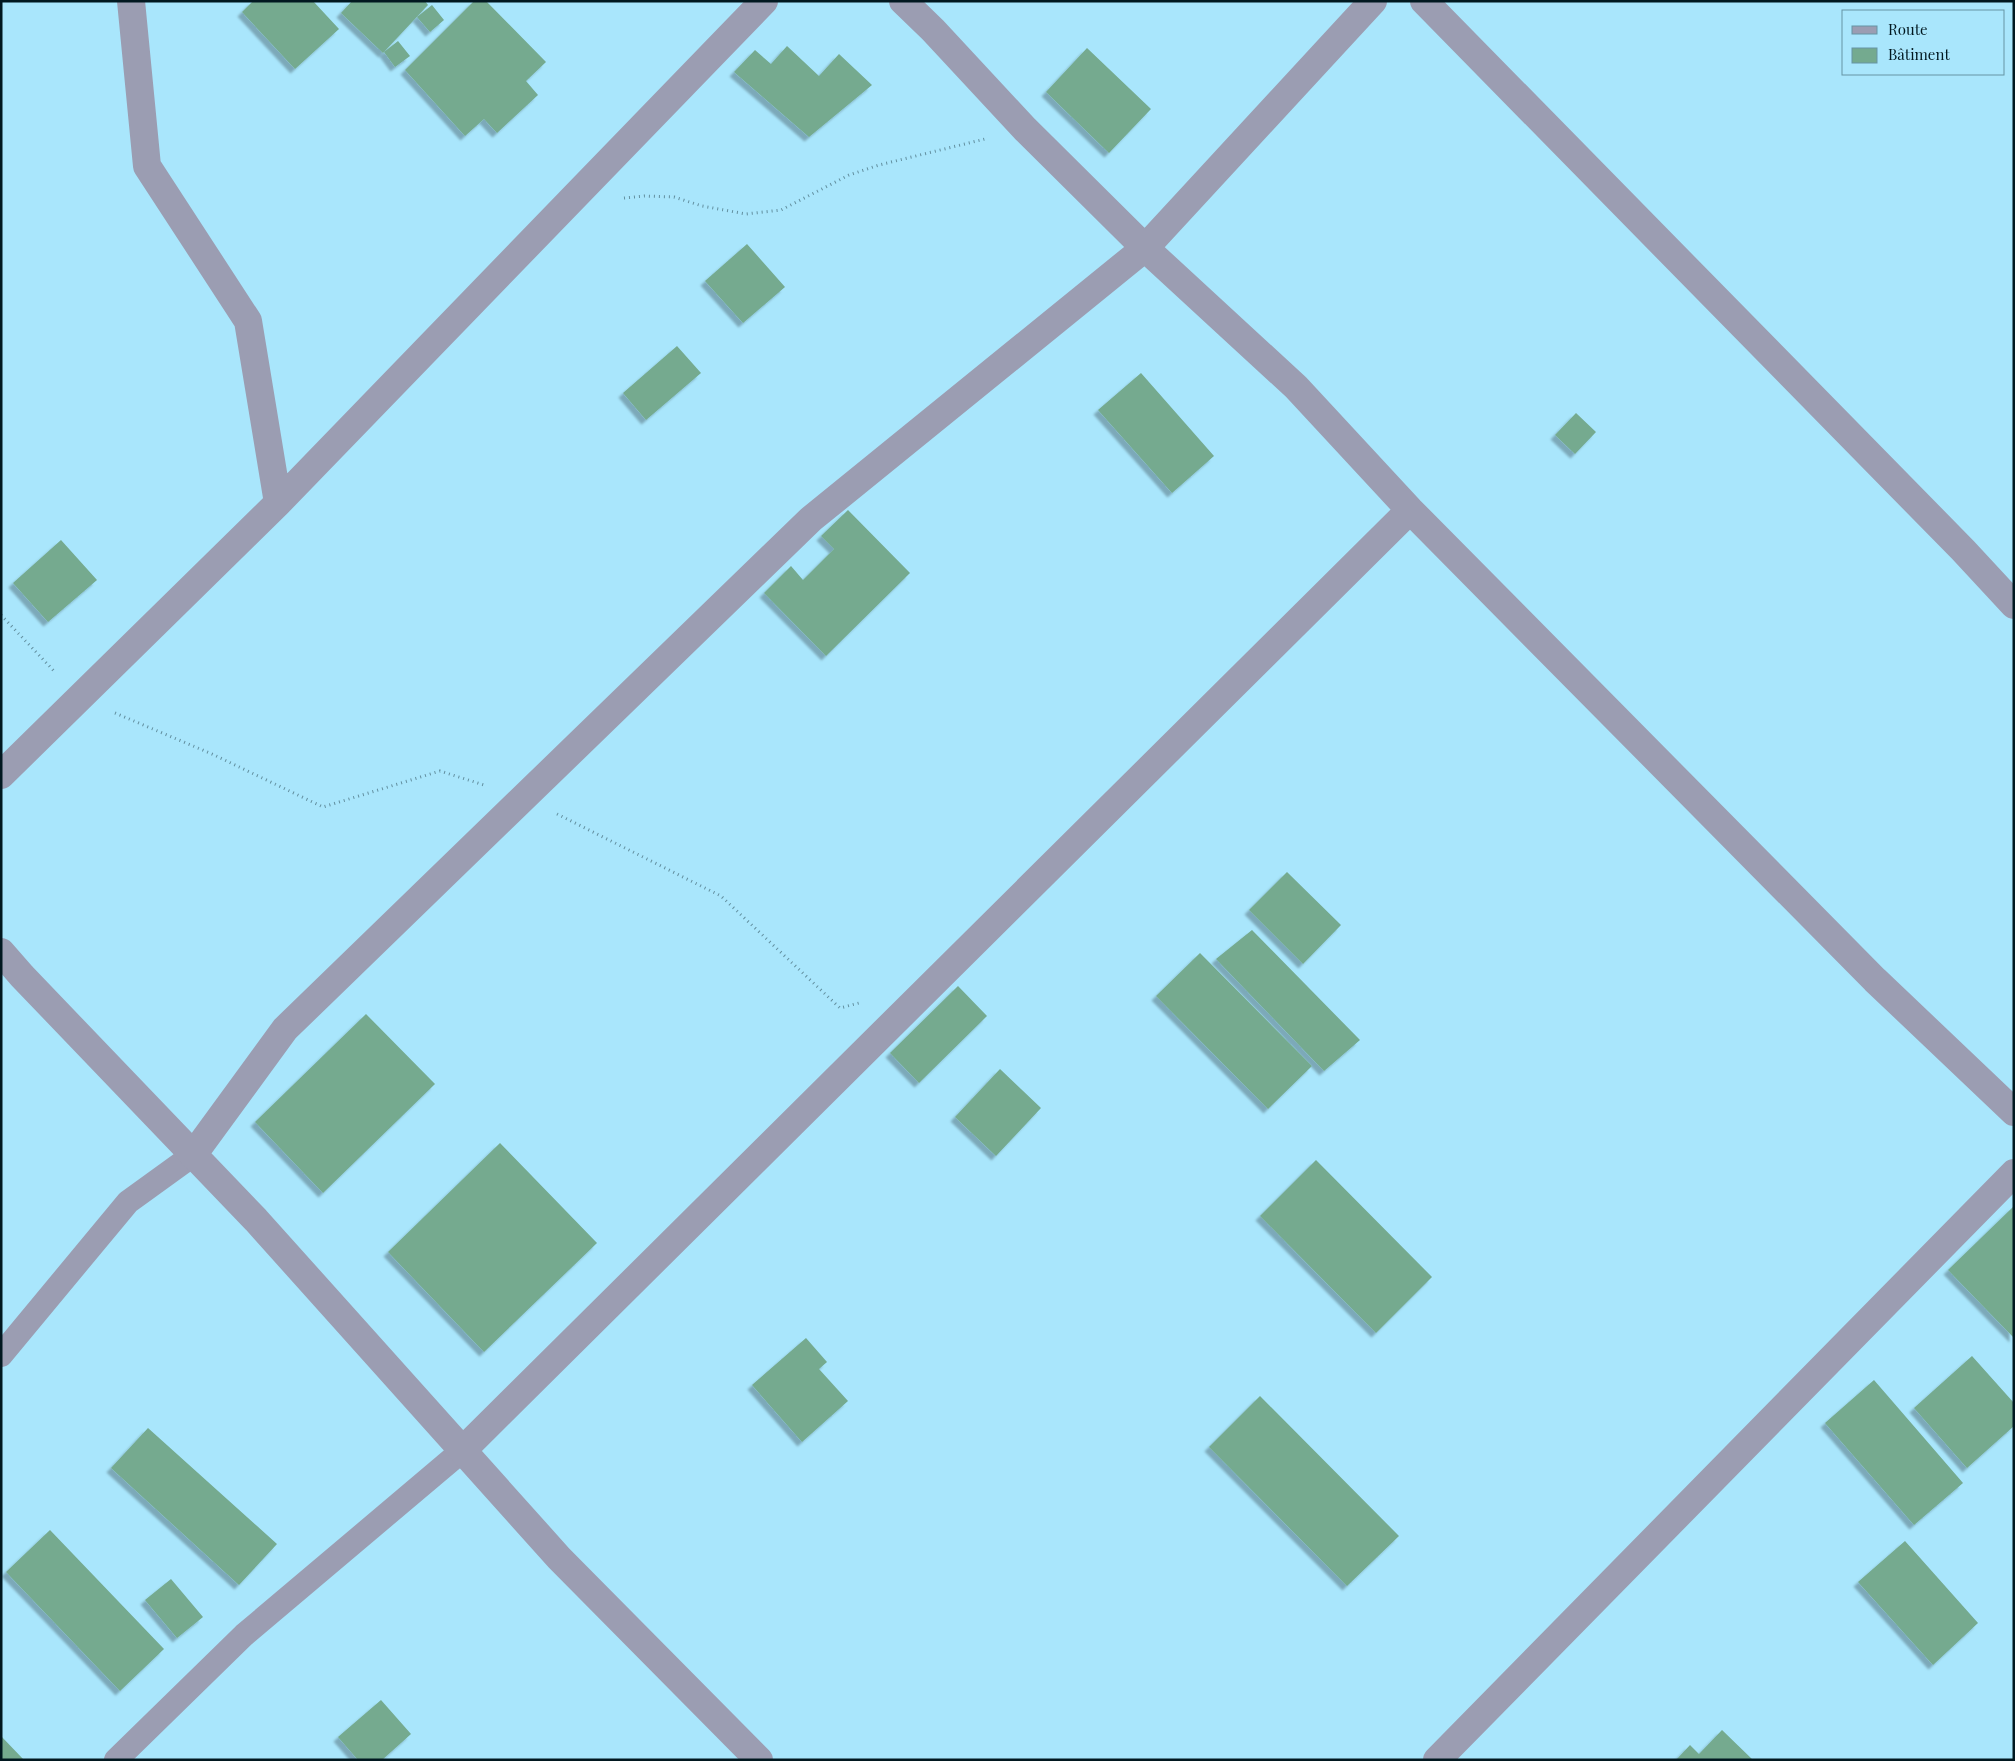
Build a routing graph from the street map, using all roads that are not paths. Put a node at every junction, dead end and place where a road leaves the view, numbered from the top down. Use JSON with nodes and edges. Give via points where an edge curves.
{"nodes":[{"id":1,"x":131,"y":1,"type":"edge"},
{"id":2,"x":764,"y":1,"type":"edge"},
{"id":3,"x":903,"y":1,"type":"edge"},
{"id":4,"x":1373,"y":1,"type":"edge"},
{"id":5,"x":1424,"y":1,"type":"edge"},
{"id":6,"x":1145,"y":248,"type":"junction"},
{"id":7,"x":278,"y":503,"type":"junction"},
{"id":8,"x":1410,"y":510,"type":"junction"},
{"id":9,"x":2014,"y":605,"type":"edge"},
{"id":10,"x":1,"y":776,"type":"edge"},
{"id":11,"x":1,"y":952,"type":"edge"},
{"id":12,"x":2014,"y":1112,"type":"edge"},
{"id":13,"x":193,"y":1155,"type":"junction"},
{"id":14,"x":2014,"y":1173,"type":"edge"},
{"id":15,"x":1,"y":1355,"type":"edge"},
{"id":16,"x":463,"y":1450,"type":"junction"},
{"id":17,"x":116,"y":1760,"type":"edge"},
{"id":18,"x":759,"y":1760,"type":"edge"},
{"id":19,"x":1437,"y":1760,"type":"edge"}],
"edges":[{"from":1,"to":7,"type":"street","via":[[147,166],[248,321]]},
{"from":2,"to":7,"type":"street"},
{"from":3,"to":6,"type":"street"},
{"from":4,"to":6,"type":"street"},
{"from":5,"to":9,"type":"street"},
{"from":6,"to":8,"type":"street","via":[[1296,387]]},
{"from":6,"to":13,"type":"street","via":[[811,519],[285,1029]]},
{"from":7,"to":10,"type":"street"},
{"from":8,"to":12,"type":"street","via":[[1875,980]]},
{"from":8,"to":16,"type":"street"},
{"from":11,"to":13,"type":"street"},
{"from":13,"to":15,"type":"lane","via":[[128,1202]]},
{"from":13,"to":16,"type":"street","via":[[256,1220]]},
{"from":14,"to":19,"type":"street"},
{"from":16,"to":17,"type":"lane","via":[[244,1635]]},
{"from":16,"to":18,"type":"street","via":[[559,1558]]}]}
